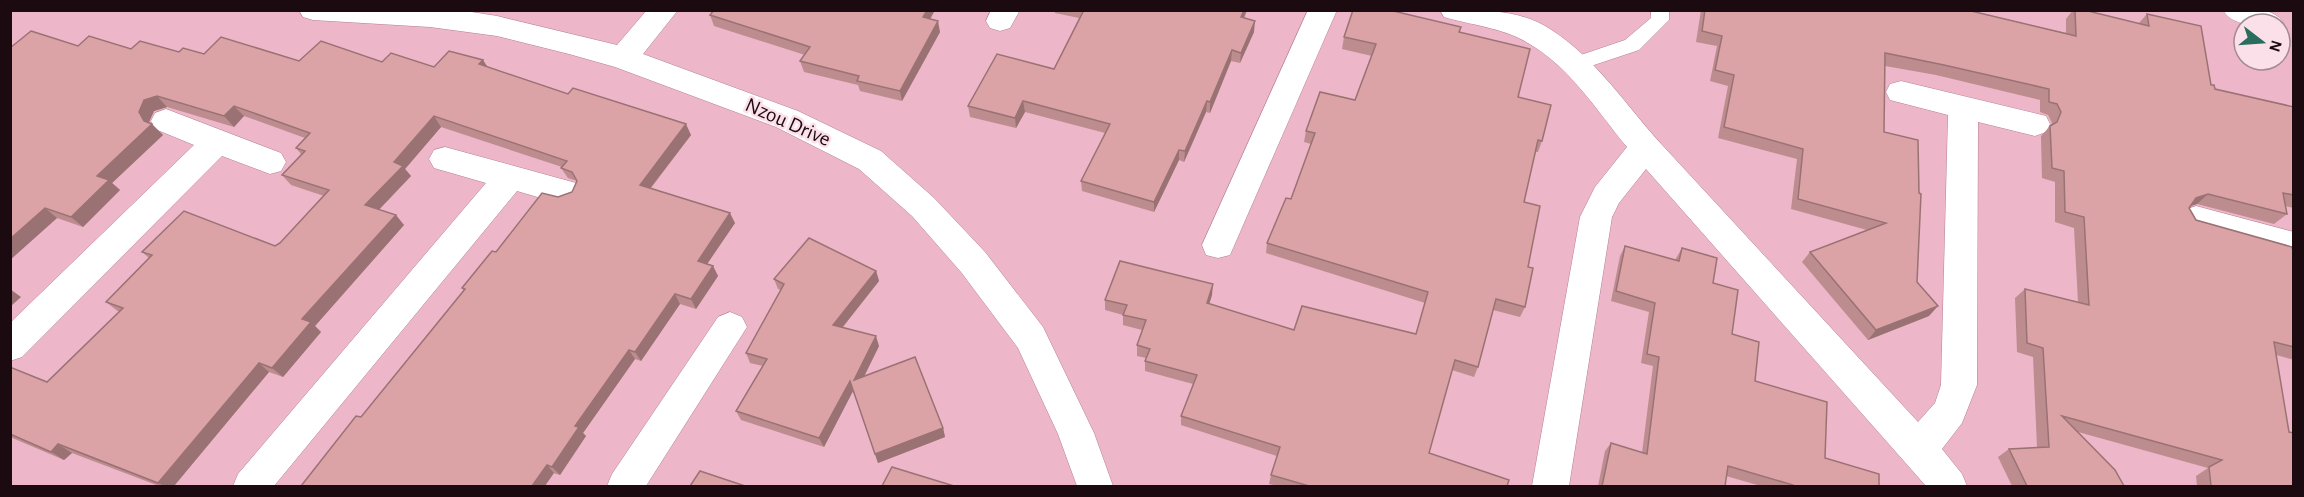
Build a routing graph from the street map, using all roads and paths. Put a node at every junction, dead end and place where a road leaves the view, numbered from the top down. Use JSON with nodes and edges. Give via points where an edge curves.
{"nodes":[{"id":1,"x":313,"y":10,"type":"edge"},
{"id":2,"x":664,"y":10,"type":"edge"},
{"id":3,"x":1323,"y":10,"type":"edge"},
{"id":4,"x":1454,"y":10,"type":"edge"},
{"id":5,"x":1660,"y":10,"type":"edge"},
{"id":6,"x":623,"y":58,"type":"junction"},
{"id":7,"x":1576,"y":64,"type":"junction"},
{"id":8,"x":1901,"y":92,"type":"dead end"},
{"id":9,"x":1963,"y":108,"type":"junction"},
{"id":10,"x":166,"y":121,"type":"dead end"},
{"id":11,"x":2035,"y":124,"type":"dead end"},
{"id":12,"x":218,"y":141,"type":"junction"},
{"id":13,"x":1645,"y":147,"type":"junction"},
{"id":14,"x":445,"y":159,"type":"dead end"},
{"id":15,"x":270,"y":162,"type":"dead end"},
{"id":16,"x":509,"y":178,"type":"junction"},
{"id":17,"x":565,"y":192,"type":"edge"},
{"id":18,"x":2196,"y":219,"type":"edge"},
{"id":19,"x":1218,"y":246,"type":"dead end"},
{"id":20,"x":2294,"y":246,"type":"edge"},
{"id":21,"x":730,"y":327,"type":"dead end"},
{"id":22,"x":10,"y":346,"type":"edge"},
{"id":23,"x":1918,"y":449,"type":"junction"},
{"id":24,"x":251,"y":486,"type":"edge"},
{"id":25,"x":624,"y":486,"type":"edge"},
{"id":26,"x":1095,"y":486,"type":"edge"},
{"id":27,"x":1550,"y":486,"type":"edge"},
{"id":28,"x":1949,"y":486,"type":"edge"}],
"edges":[{"from":1,"to":6,"type":"street","name":"Nzou Drive","via":[[430,17],[496,26]]},
{"from":2,"to":6,"type":"street"},
{"from":3,"to":19,"type":"street"},
{"from":4,"to":7,"type":"street","via":[[1538,35]]},
{"from":5,"to":7,"type":"lane","via":[[1660,20],[1632,45]]},
{"from":6,"to":26,"type":"street","name":"Nzou Drive","via":[[797,124],[870,160],[923,207],[973,262],[1031,338],[1076,434]]},
{"from":7,"to":13,"type":"street"},
{"from":8,"to":9,"type":"street"},
{"from":9,"to":11,"type":"street"},
{"from":9,"to":23,"type":"street","via":[[1959,385],[1949,412]]},
{"from":10,"to":12,"type":"street"},
{"from":12,"to":15,"type":"street"},
{"from":12,"to":22,"type":"street"},
{"from":13,"to":23,"type":"street"},
{"from":13,"to":27,"type":"street","via":[[1606,196],[1596,216]]},
{"from":14,"to":16,"type":"street"},
{"from":16,"to":17,"type":"street"},
{"from":16,"to":24,"type":"street"},
{"from":18,"to":20,"type":"street"},
{"from":21,"to":25,"type":"street"},
{"from":23,"to":28,"type":"street"}]}
